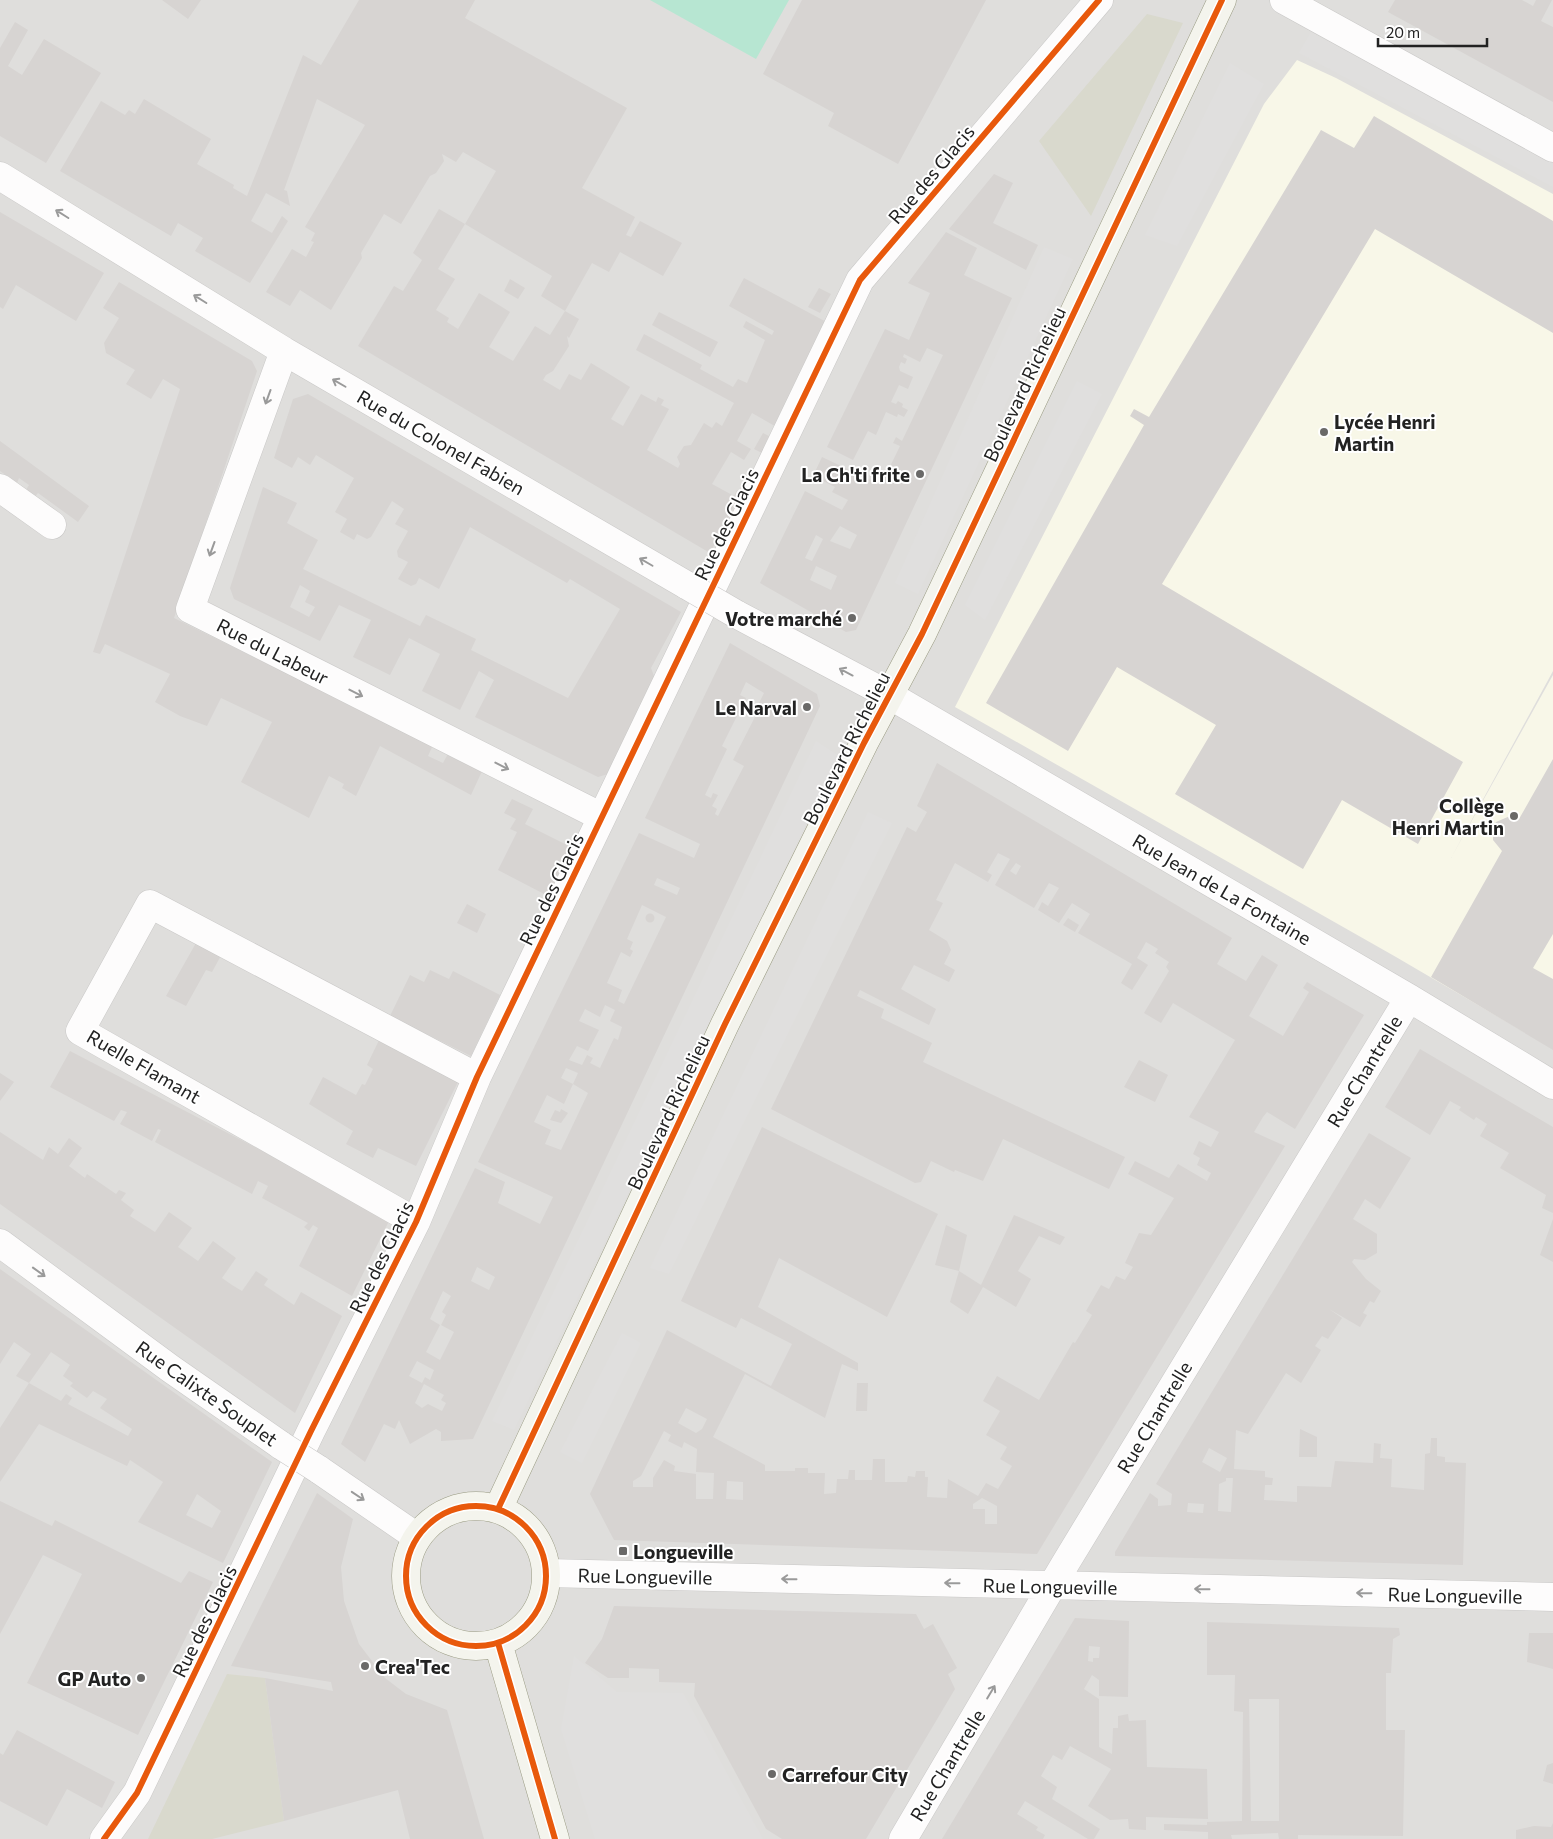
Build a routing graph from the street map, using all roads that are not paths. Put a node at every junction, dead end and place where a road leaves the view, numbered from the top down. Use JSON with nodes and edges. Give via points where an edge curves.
{"nodes":[{"id":1,"x":1098,"y":0,"type":"edge"},
{"id":2,"x":1222,"y":0,"type":"edge"},
{"id":3,"x":1284,"y":0,"type":"edge"},
{"id":4,"x":1553,"y":148,"type":"edge"},
{"id":5,"x":0,"y":176,"type":"edge"},
{"id":6,"x":284,"y":351,"type":"junction"},
{"id":7,"x":0,"y":488,"type":"edge"},
{"id":8,"x":52,"y":525,"type":"dead end"},
{"id":9,"x":889,"y":695,"type":"junction"},
{"id":10,"x":602,"y":817,"type":"junction"},
{"id":11,"x":1409,"y":998,"type":"junction"},
{"id":12,"x":477,"y":1077,"type":"junction"},
{"id":13,"x":1553,"y":1085,"type":"edge"},
{"id":14,"x":416,"y":1222,"type":"junction"},
{"id":15,"x":0,"y":1244,"type":"edge"},
{"id":16,"x":498,"y":1509,"type":"junction"},
{"id":17,"x":417,"y":1537,"type":"junction"},
{"id":18,"x":547,"y":1573,"type":"junction"},
{"id":19,"x":1053,"y":1586,"type":"junction"},
{"id":20,"x":1553,"y":1597,"type":"edge"},
{"id":21,"x":498,"y":1643,"type":"junction"},
{"id":22,"x":104,"y":1839,"type":"edge"},
{"id":23,"x":555,"y":1839,"type":"edge"},
{"id":24,"x":903,"y":1839,"type":"edge"}],
"edges":[{"from":1,"to":10,"type":"street","name":"Rue des Glacis","via":[[860,280]]},
{"from":2,"to":9,"type":"main road","name":"Boulevard Richelieu","via":[[922,634]]},
{"from":3,"to":4,"type":"street"},
{"from":6,"to":5,"type":"street","name":"Rue du Colonel Fabien","one_way":true},
{"from":9,"to":6,"type":"street","name":"Rue du Colonel Fabien","one_way":true,"bridge":true,"via":[[736,614]]},
{"from":6,"to":10,"type":"street","name":"Rue du Labeur","one_way":true,"via":[[190,609]]},
{"from":7,"to":8,"type":"street"},
{"from":9,"to":11,"type":"street","name":"Rue Jean de La Fontaine"},
{"from":9,"to":16,"type":"main road","name":"Boulevard Richelieu","via":[[725,1024]]},
{"from":10,"to":12,"type":"street","name":"Rue des Glacis"},
{"from":11,"to":13,"type":"street","name":"Rue Jean de La Fontaine"},
{"from":11,"to":19,"type":"street","name":"Rue Chantrelle"},
{"from":12,"to":14,"type":"street","name":"Rue des Glacis"},
{"from":12,"to":14,"type":"street","name":"Ruelle Flamant","via":[[150,904],[80,1031]]},
{"from":14,"to":22,"type":"street","name":"Rue des Glacis","via":[[311,1431],[137,1793]]},
{"from":15,"to":17,"type":"street","name":"Rue Calixte Souplet","one_way":true,"bridge":true,"via":[[171,1369]]},
{"from":16,"to":17,"type":"main road","via":[[462,1507],[444,1513]]},
{"from":16,"to":18,"type":"main road","via":[[517,1518],[533,1533],[543,1552]]},
{"from":17,"to":21,"type":"main road","via":[[408,1557],[405,1579],[410,1600],[420,1619],[435,1634],[455,1644],[477,1647]]},
{"from":19,"to":18,"type":"street","name":"Rue Longueville","one_way":true},
{"from":18,"to":21,"type":"main road","via":[[544,1596],[534,1617],[518,1633]]},
{"from":20,"to":19,"type":"street","name":"Rue Longueville","one_way":true},
{"from":24,"to":19,"type":"street","name":"Rue Chantrelle","one_way":true},
{"from":21,"to":23,"type":"main road"}]}
